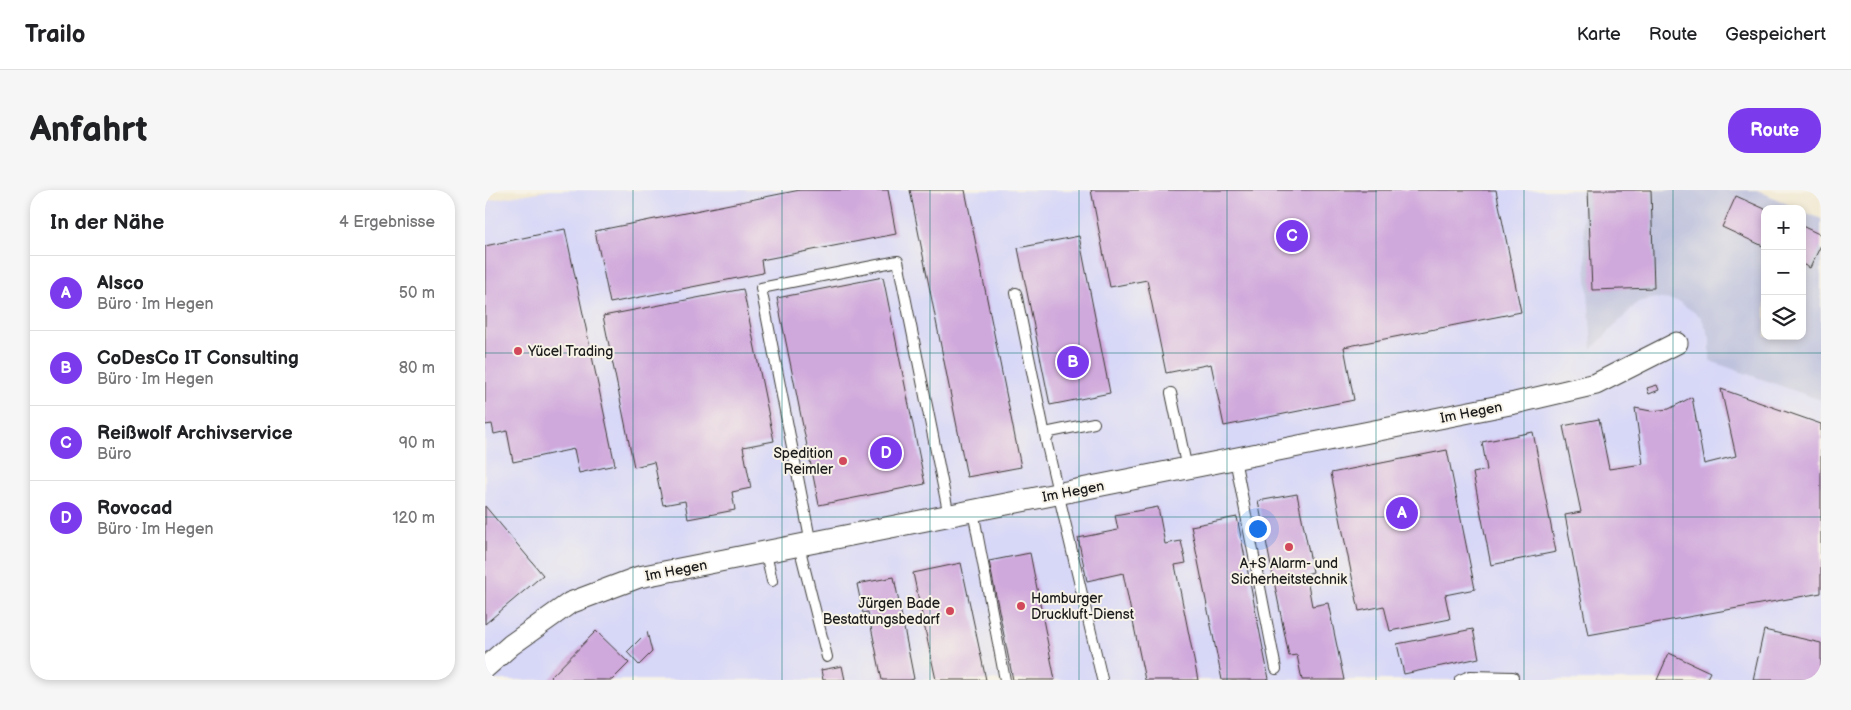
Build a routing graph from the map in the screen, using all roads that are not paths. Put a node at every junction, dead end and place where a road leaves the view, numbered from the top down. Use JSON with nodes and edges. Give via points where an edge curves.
{"nodes":[{"id":1,"x":1016,"y":293,"type":"dead end"},
{"id":2,"x":1677,"y":343,"type":"dead end"},
{"id":3,"x":1171,"y":392,"type":"dead end"},
{"id":4,"x":1094,"y":423,"type":"dead end"},
{"id":5,"x":1046,"y":441,"type":"junction"},
{"id":6,"x":1235,"y":459,"type":"junction"},
{"id":7,"x":1187,"y":469,"type":"junction"},
{"id":8,"x":1057,"y":493,"type":"junction"},
{"id":9,"x":973,"y":511,"type":"junction"},
{"id":10,"x":949,"y":516,"type":"junction"},
{"id":11,"x":805,"y":545,"type":"junction"},
{"id":12,"x":766,"y":553,"type":"junction"},
{"id":13,"x":772,"y":581,"type":"dead end"},
{"id":14,"x":827,"y":656,"type":"dead end"},
{"id":15,"x":485,"y":668,"type":"edge"},
{"id":16,"x":1276,"y":669,"type":"dead end"},
{"id":17,"x":1513,"y":677,"type":"dead end"},
{"id":18,"x":1102,"y":679,"type":"edge"},
{"id":19,"x":1005,"y":680,"type":"edge"},
{"id":20,"x":1460,"y":680,"type":"edge"}],
"edges":[{"from":1,"to":5,"type":"lane"},
{"from":2,"to":6,"type":"street","name":"Im Hegen","via":[[1595,384],[1515,404]]},
{"from":3,"to":7,"type":"lane"},
{"from":4,"to":5,"type":"lane","via":[[1050,432]]},
{"from":5,"to":8,"type":"lane"},
{"from":6,"to":7,"type":"street","name":"Im Hegen"},
{"from":6,"to":16,"type":"lane"},
{"from":7,"to":8,"type":"street","name":"Im Hegen"},
{"from":8,"to":9,"type":"street","name":"Im Hegen"},
{"from":8,"to":18,"type":"lane"},
{"from":9,"to":10,"type":"street","name":"Im Hegen"},
{"from":9,"to":19,"type":"lane"},
{"from":10,"to":11,"type":"street","name":"Im Hegen"},
{"from":10,"to":11,"type":"lane","via":[[898,261],[770,286],[761,288]]},
{"from":11,"to":12,"type":"street","name":"Im Hegen"},
{"from":11,"to":14,"type":"lane"},
{"from":12,"to":13,"type":"lane"},
{"from":12,"to":15,"type":"street","name":"Im Hegen","via":[[639,577],[570,602]]},
{"from":17,"to":20,"type":"lane","via":[[1470,676]]}]}
